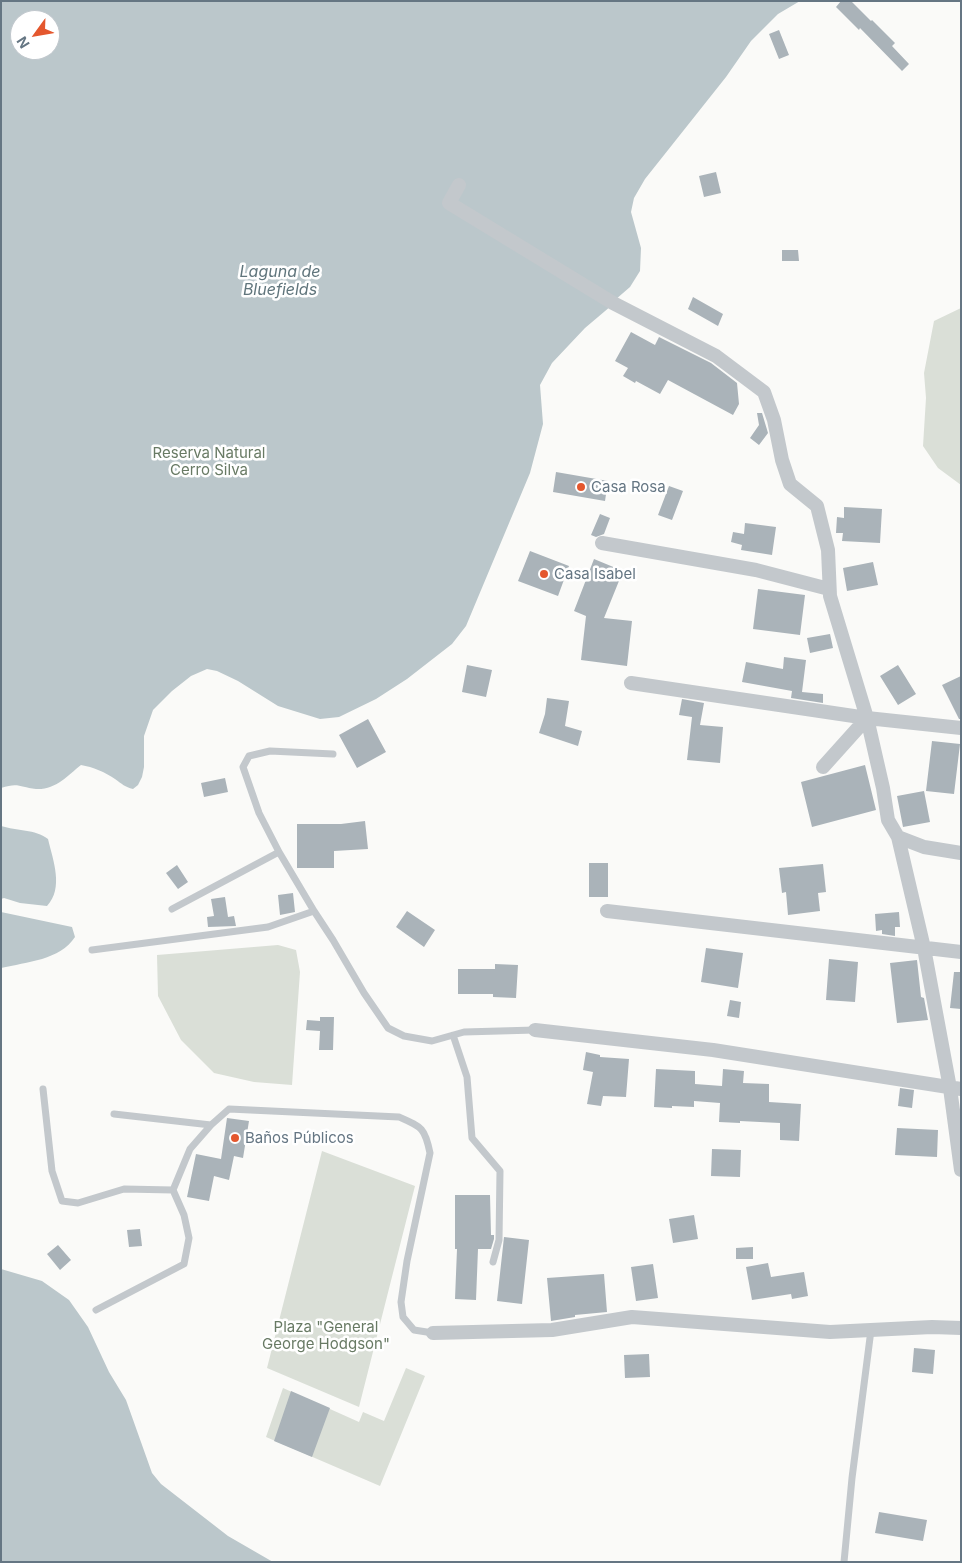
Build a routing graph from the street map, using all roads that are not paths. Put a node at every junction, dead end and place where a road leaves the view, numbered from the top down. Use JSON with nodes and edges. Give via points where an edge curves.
{"nodes":[{"id":1,"x":459,"y":185,"type":"dead end"},
{"id":2,"x":602,"y":543,"type":"dead end"},
{"id":3,"x":829,"y":590,"type":"junction"},
{"id":4,"x":631,"y":683,"type":"dead end"},
{"id":5,"x":866,"y":718,"type":"junction"},
{"id":6,"x":961,"y":728,"type":"edge"},
{"id":7,"x":333,"y":754,"type":"dead end"},
{"id":8,"x":823,"y":767,"type":"dead end"},
{"id":9,"x":898,"y":837,"type":"junction"},
{"id":10,"x":279,"y":852,"type":"junction"},
{"id":11,"x":961,"y":853,"type":"edge"},
{"id":12,"x":172,"y":910,"type":"dead end"},
{"id":13,"x":314,"y":911,"type":"junction"},
{"id":14,"x":607,"y":911,"type":"dead end"},
{"id":15,"x":924,"y":948,"type":"junction"},
{"id":16,"x":92,"y":950,"type":"dead end"},
{"id":17,"x":961,"y":952,"type":"edge"},
{"id":18,"x":535,"y":1030,"type":"joint"},
{"id":19,"x":453,"y":1035,"type":"junction"},
{"id":20,"x":43,"y":1089,"type":"dead end"},
{"id":21,"x":955,"y":1089,"type":"edge"},
{"id":22,"x":114,"y":1114,"type":"dead end"},
{"id":23,"x":210,"y":1126,"type":"junction"},
{"id":24,"x":961,"y":1170,"type":"edge"},
{"id":25,"x":172,"y":1190,"type":"junction"},
{"id":26,"x":493,"y":1262,"type":"dead end"},
{"id":27,"x":96,"y":1310,"type":"dead end"},
{"id":28,"x":961,"y":1328,"type":"edge"},
{"id":29,"x":871,"y":1330,"type":"junction"},
{"id":30,"x":433,"y":1333,"type":"joint"},
{"id":31,"x":844,"y":1562,"type":"edge"}],
"edges":[{"from":1,"to":3,"type":"street","via":[[449,204],[613,303],[716,356],[764,392],[790,484],[817,506],[828,550]]},
{"from":2,"to":3,"type":"street","via":[[756,570]]},
{"from":3,"to":5,"type":"street"},
{"from":4,"to":5,"type":"street"},
{"from":5,"to":6,"type":"street"},
{"from":5,"to":8,"type":"street"},
{"from":5,"to":9,"type":"street","via":[[888,820]]},
{"from":7,"to":10,"type":"lane","via":[[270,751],[249,756],[243,767],[258,813]]},
{"from":9,"to":11,"type":"street","via":[[924,847]]},
{"from":9,"to":15,"type":"street"},
{"from":10,"to":12,"type":"lane"},
{"from":10,"to":13,"type":"lane"},
{"from":13,"to":16,"type":"lane","via":[[268,927]]},
{"from":13,"to":19,"type":"lane","via":[[388,1028],[404,1036],[432,1041]]},
{"from":14,"to":15,"type":"street"},
{"from":15,"to":17,"type":"street"},
{"from":15,"to":21,"type":"street"},
{"from":18,"to":19,"type":"lane"},
{"from":18,"to":21,"type":"street","via":[[712,1050]]},
{"from":19,"to":26,"type":"lane","via":[[467,1078],[472,1138],[500,1170],[499,1240]]},
{"from":20,"to":25,"type":"lane","via":[[52,1171],[62,1201],[78,1203],[124,1189]]},
{"from":21,"to":24,"type":"street"},
{"from":22,"to":23,"type":"lane"},
{"from":23,"to":25,"type":"lane","via":[[190,1149]]},
{"from":23,"to":30,"type":"lane","via":[[229,1109],[399,1117],[416,1125],[427,1136],[430,1153],[401,1302],[403,1316],[414,1330]]},
{"from":25,"to":27,"type":"lane","via":[[184,1215],[189,1238],[184,1264]]},
{"from":28,"to":29,"type":"street","via":[[932,1326]]},
{"from":29,"to":30,"type":"street","via":[[830,1332],[632,1317],[552,1330]]},
{"from":29,"to":31,"type":"lane"}]}
